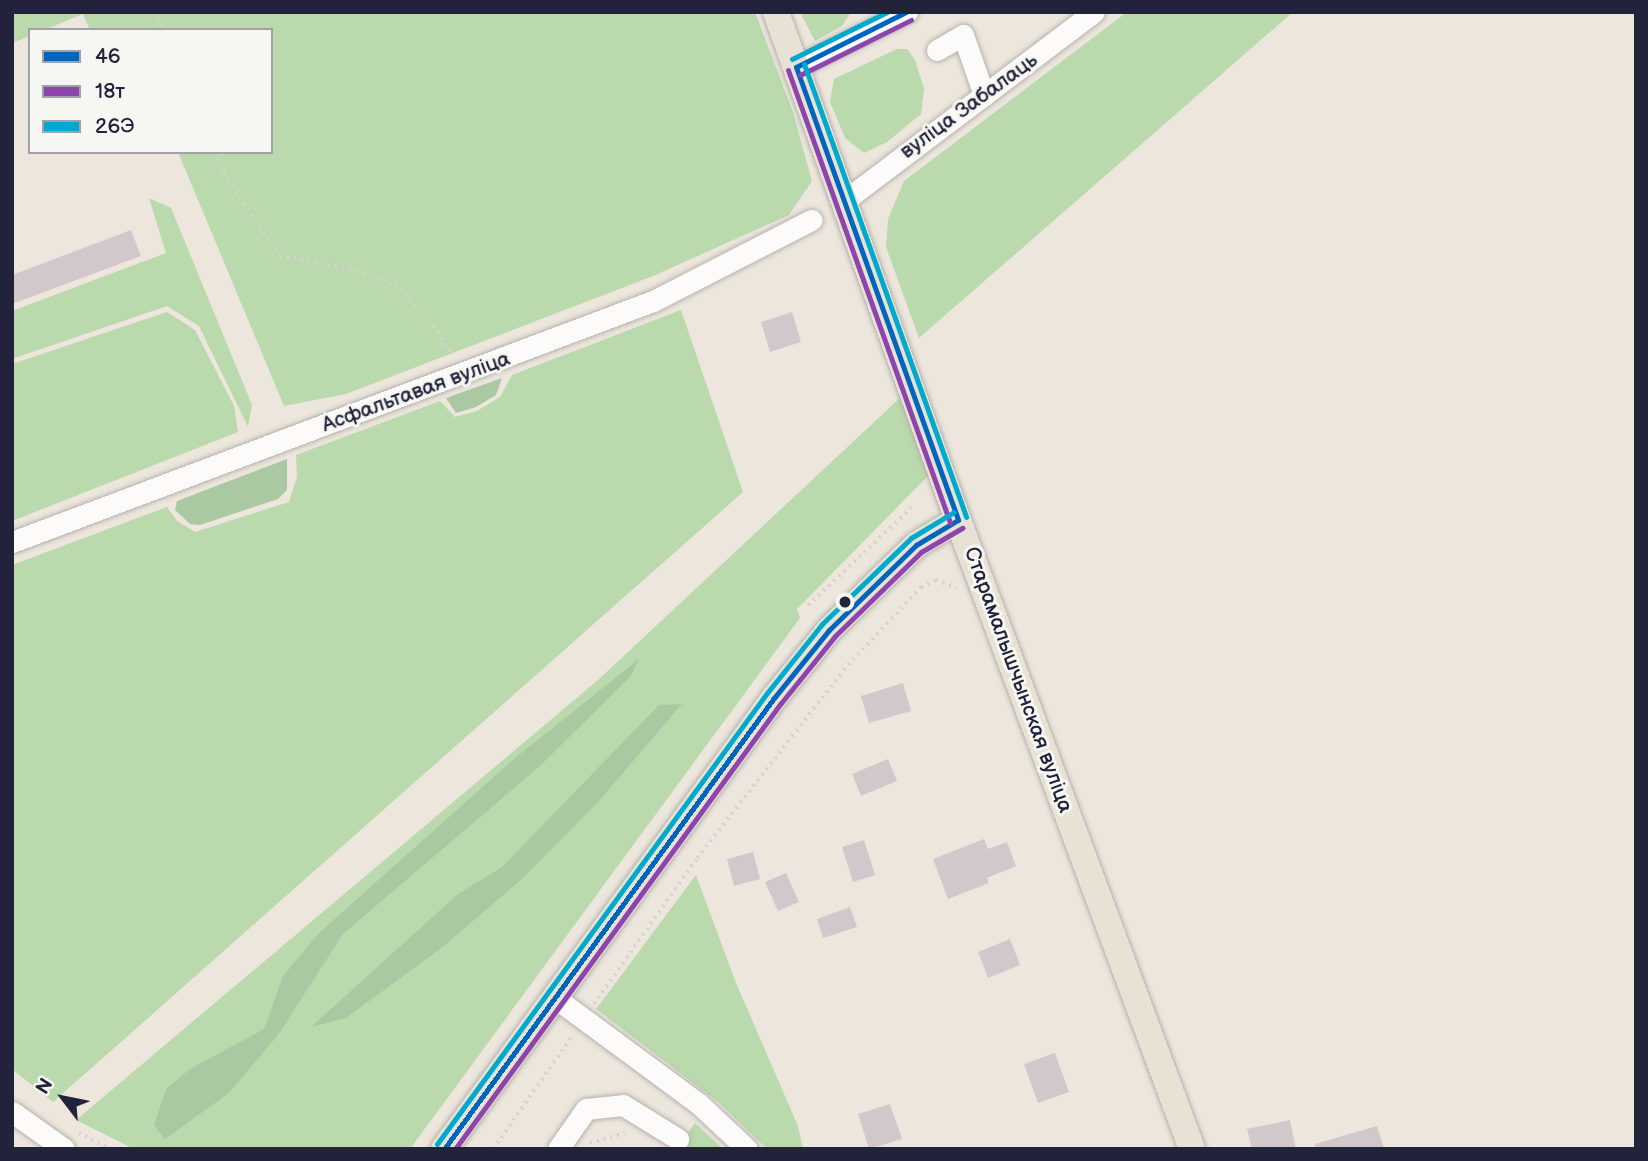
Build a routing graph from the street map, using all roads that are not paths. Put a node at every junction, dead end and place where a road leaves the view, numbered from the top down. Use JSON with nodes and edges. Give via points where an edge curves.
{"nodes":[{"id":1,"x":776,"y":12,"type":"edge"},
{"id":2,"x":1094,"y":12,"type":"edge"},
{"id":3,"x":893,"y":15,"type":"edge"},
{"id":4,"x":937,"y":50,"type":"dead end"},
{"id":5,"x":796,"y":67,"type":"junction"},
{"id":6,"x":984,"y":95,"type":"junction"},
{"id":7,"x":844,"y":201,"type":"junction"},
{"id":8,"x":811,"y":220,"type":"dead end"},
{"id":9,"x":958,"y":520,"type":"junction"},
{"id":10,"x":12,"y":542,"type":"edge"},
{"id":11,"x":554,"y":997,"type":"junction"},
{"id":12,"x":12,"y":1112,"type":"edge"},
{"id":13,"x":678,"y":1139,"type":"dead end"},
{"id":14,"x":64,"y":1149,"type":"edge"},
{"id":15,"x":444,"y":1149,"type":"edge"},
{"id":16,"x":558,"y":1149,"type":"edge"},
{"id":17,"x":747,"y":1149,"type":"edge"},
{"id":18,"x":1192,"y":1149,"type":"edge"}],
"edges":[{"from":1,"to":5,"type":"main road","name":"Старамалышчынская вуліца"},
{"from":2,"to":6,"type":"street","name":"вуліца Забалаць"},
{"from":3,"to":5,"type":"street"},
{"from":4,"to":6,"type":"street","via":[[963,34]]},
{"from":5,"to":7,"type":"main road","name":"Старамалышчынская вуліца"},
{"from":6,"to":7,"type":"street","name":"вуліца Забалаць"},
{"from":7,"to":9,"type":"main road","name":"Старамалышчынская вуліца"},
{"from":8,"to":10,"type":"street","name":"Асфальтавая вуліца","via":[[653,301]]},
{"from":9,"to":11,"type":"main road","via":[[916,545],[829,630]]},
{"from":9,"to":18,"type":"main road","name":"Старамалышчынская вуліца"},
{"from":11,"to":15,"type":"main road"},
{"from":11,"to":17,"type":"street","via":[[698,1103]]},
{"from":12,"to":14,"type":"street"},
{"from":13,"to":16,"type":"street","via":[[623,1105],[586,1109]]}]}
